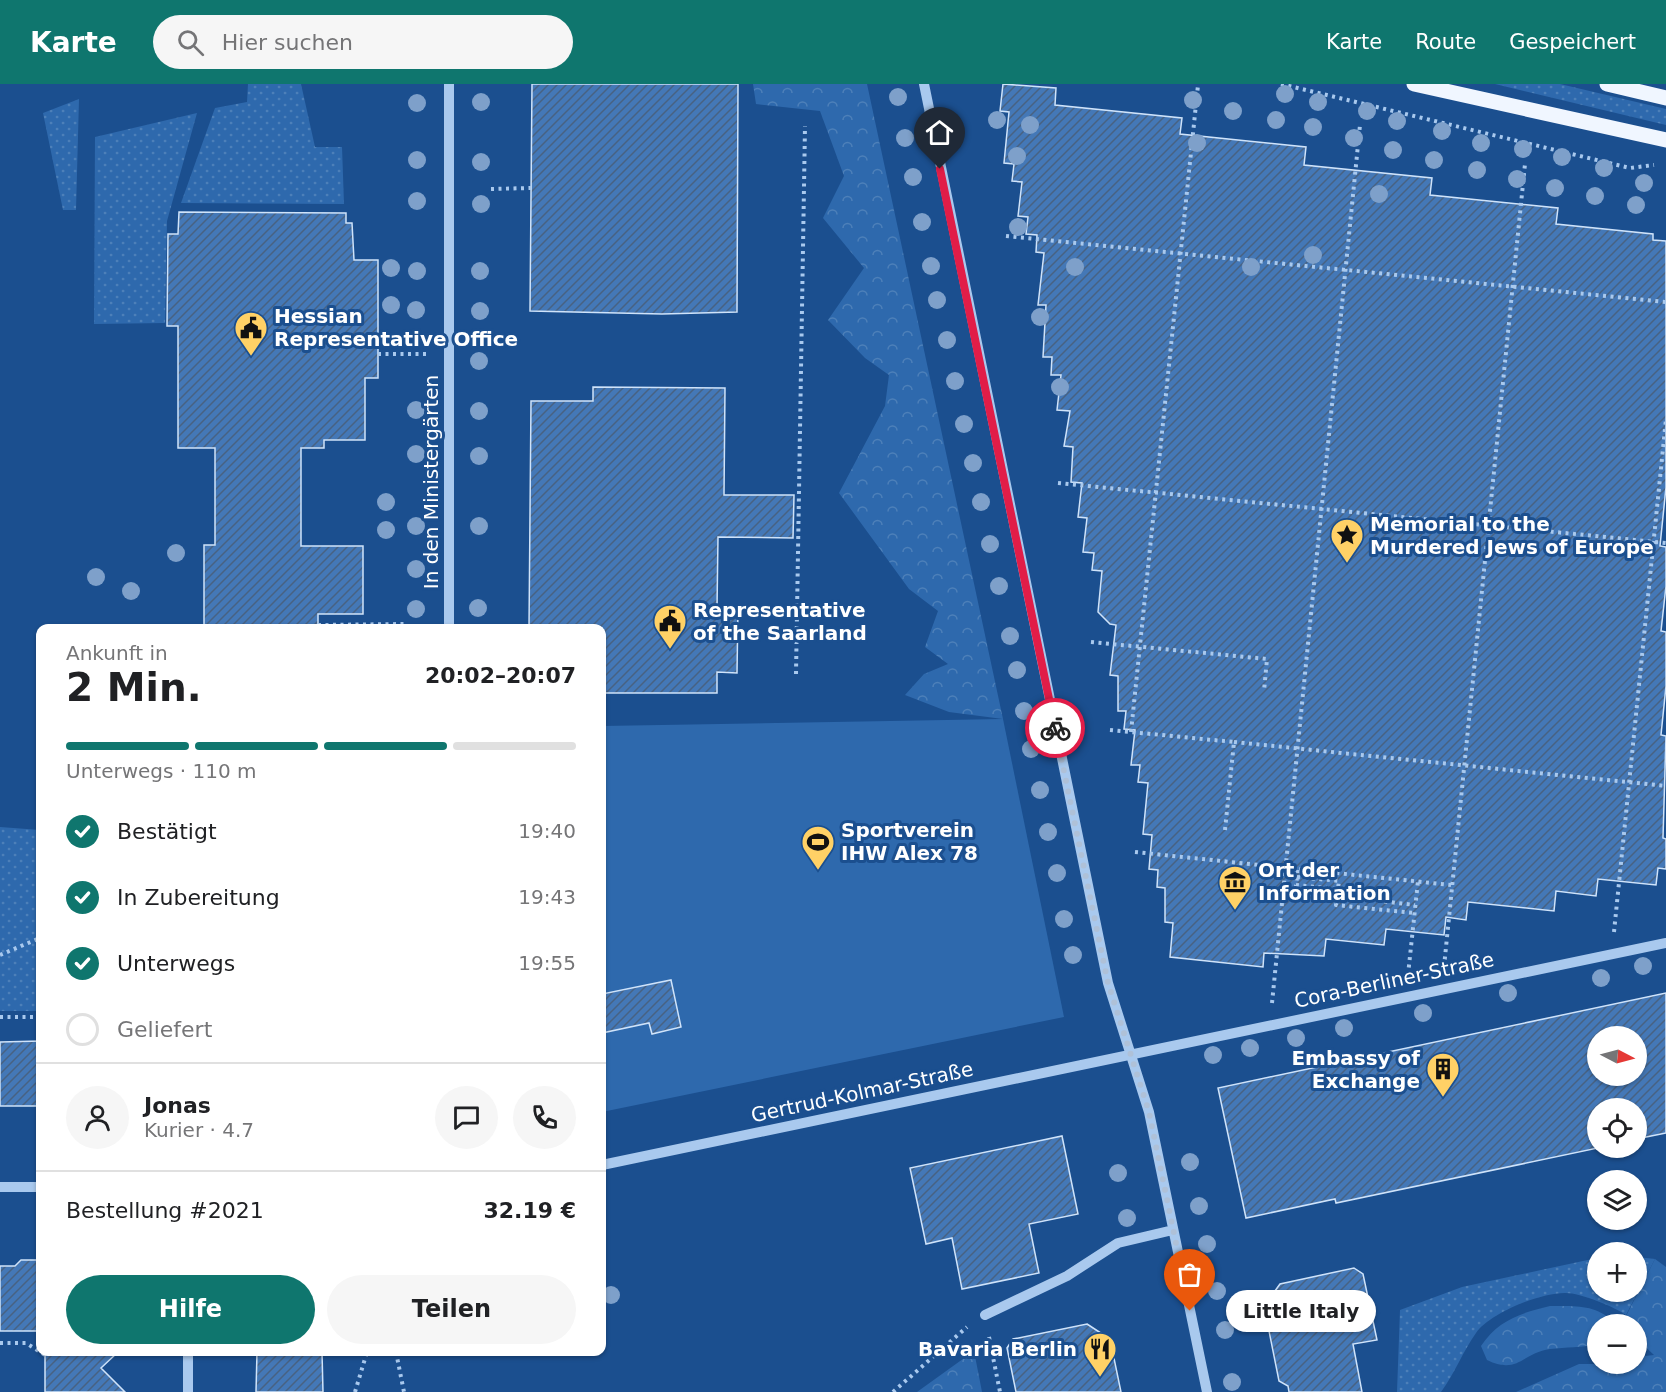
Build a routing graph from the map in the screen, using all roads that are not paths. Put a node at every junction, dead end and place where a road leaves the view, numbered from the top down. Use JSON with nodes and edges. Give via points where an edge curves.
{"nodes":[{"id":1,"x":449,"y":84,"type":"edge"},
{"id":2,"x":924,"y":84,"type":"edge"},
{"id":3,"x":1414,"y":84,"type":"edge"},
{"id":4,"x":1607,"y":84,"type":"edge"},
{"id":5,"x":1666,"y":98,"type":"edge"},
{"id":6,"x":1666,"y":140,"type":"edge"},
{"id":7,"x":448,"y":624,"type":"edge"},
{"id":8,"x":1666,"y":943,"type":"edge"},
{"id":9,"x":1130,"y":1053,"type":"junction"},
{"id":10,"x":606,"y":1164,"type":"edge"},
{"id":11,"x":0,"y":1187,"type":"edge"},
{"id":12,"x":36,"y":1187,"type":"edge"},
{"id":13,"x":1173,"y":1230,"type":"junction"},
{"id":14,"x":985,"y":1315,"type":"road end"},
{"id":15,"x":188,"y":1356,"type":"edge"},
{"id":16,"x":188,"y":1392,"type":"edge"},
{"id":17,"x":1207,"y":1392,"type":"edge"}],
"edges":[{"from":1,"to":7,"type":"street","name":"In den Ministergärten"},
{"from":2,"to":9,"type":"street","via":[[1108,983]]},
{"from":3,"to":6,"type":"main road"},
{"from":4,"to":5,"type":"main road"},
{"from":8,"to":9,"type":"street","name":"Cora-Berliner-Straße"},
{"from":9,"to":10,"type":"street","name":"Gertrud-Kolmar-Straße"},
{"from":9,"to":13,"type":"street","via":[[1149,1112]]},
{"from":11,"to":12,"type":"street"},
{"from":13,"to":14,"type":"street","via":[[1118,1243],[1067,1276]]},
{"from":13,"to":17,"type":"street"},
{"from":15,"to":16,"type":"street"}]}
